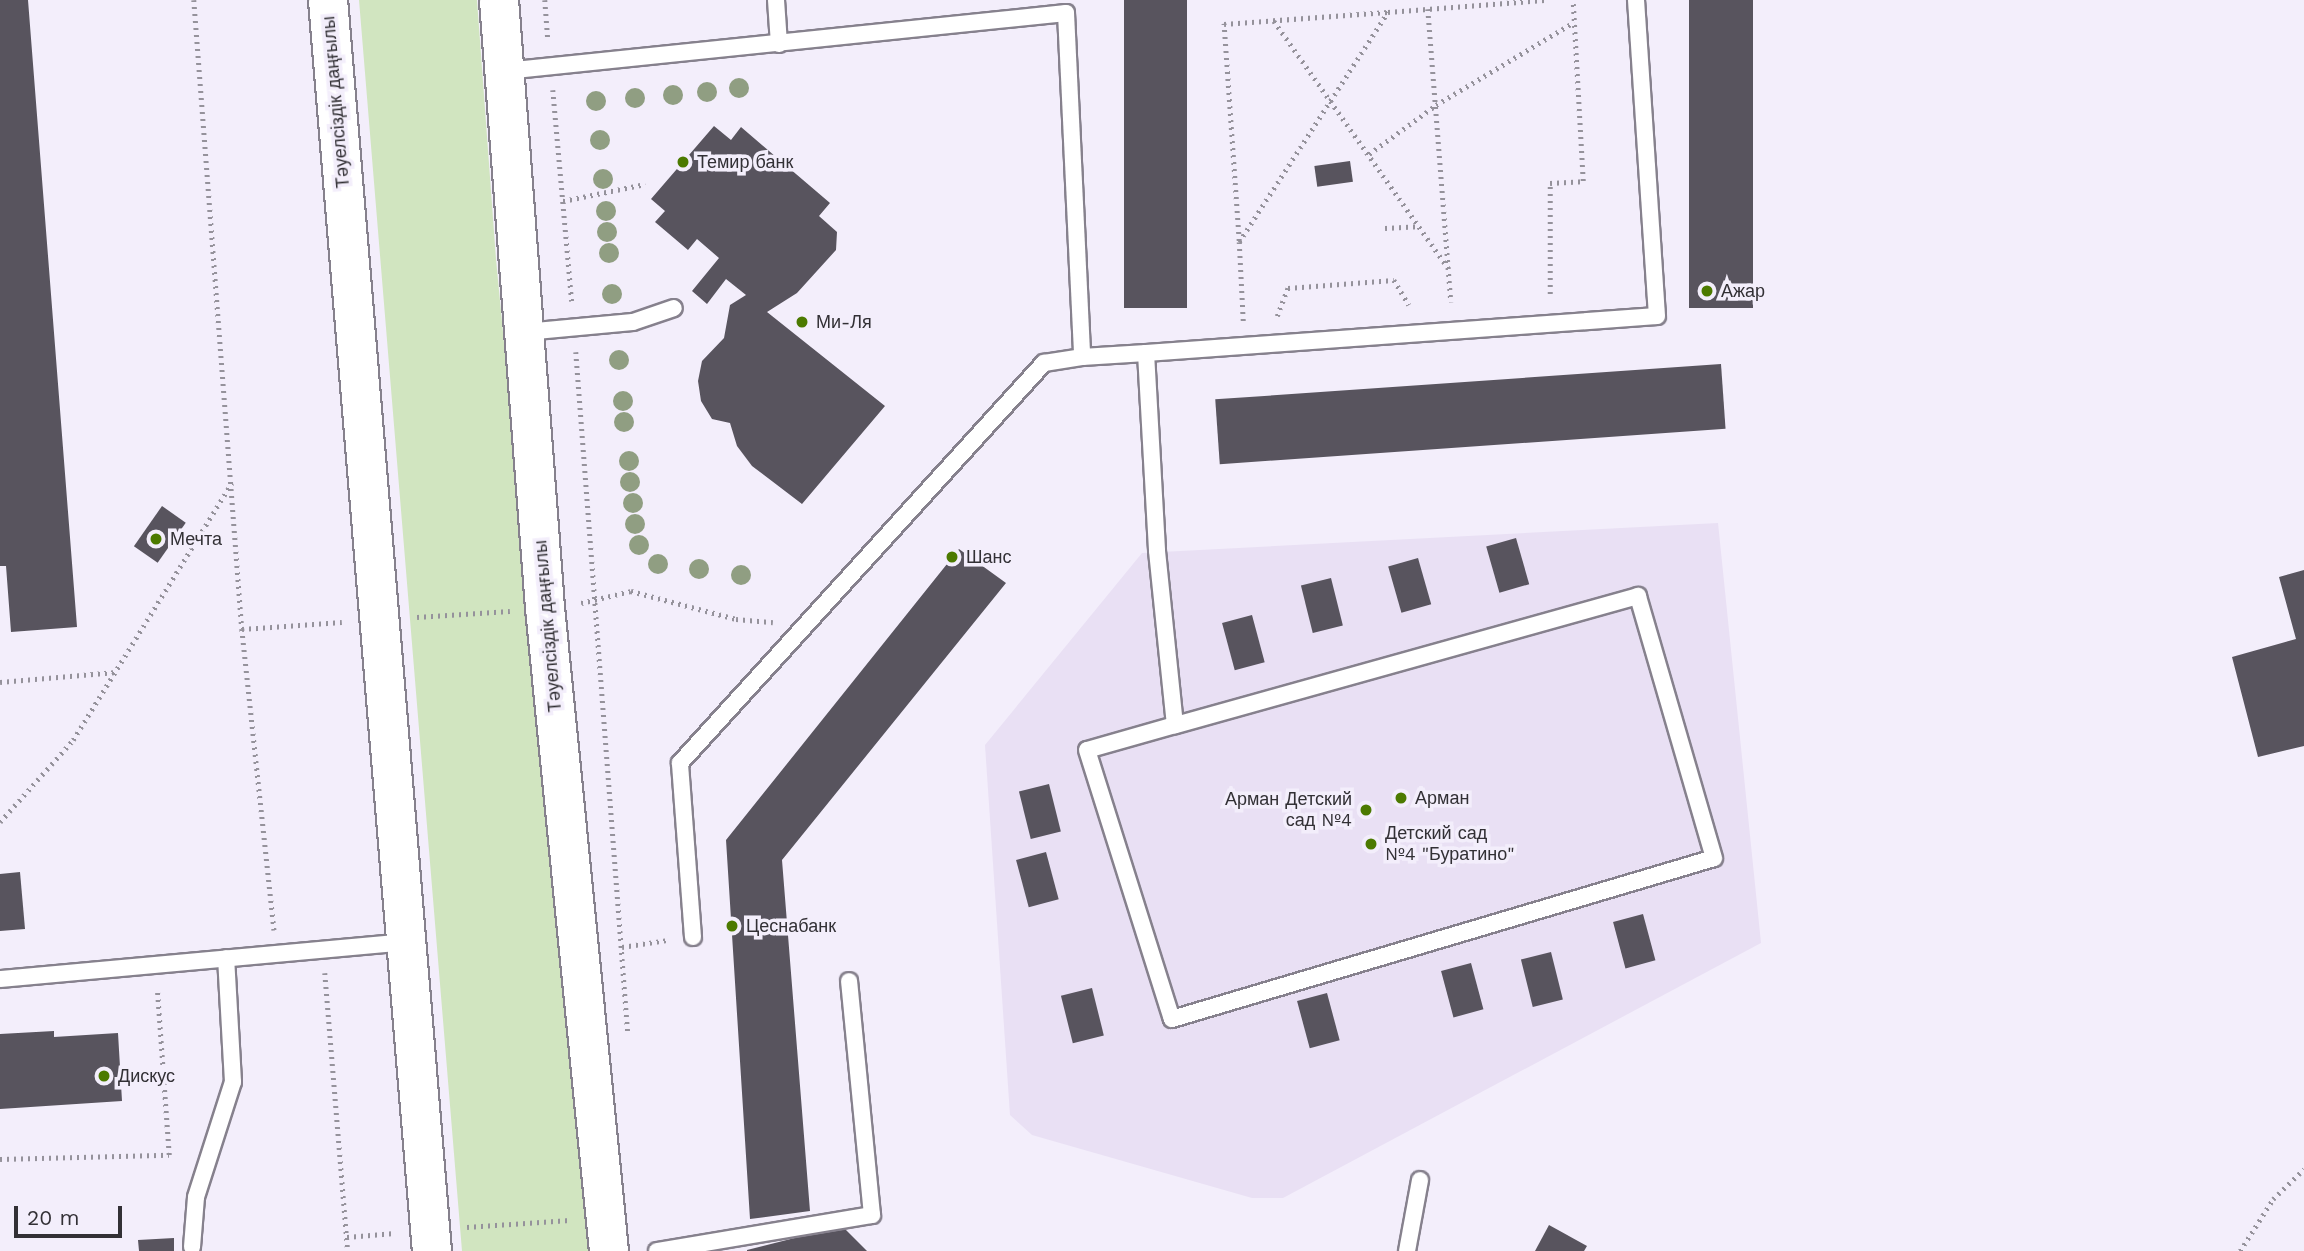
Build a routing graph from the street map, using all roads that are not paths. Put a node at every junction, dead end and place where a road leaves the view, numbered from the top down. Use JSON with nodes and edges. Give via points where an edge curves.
{"nodes":[{"id":1,"x":328,"y":0,"type":"edge"},
{"id":2,"x":499,"y":0,"type":"edge"},
{"id":3,"x":776,"y":0,"type":"edge"},
{"id":4,"x":1026,"y":0,"type":"edge"},
{"id":5,"x":1636,"y":0,"type":"edge"},
{"id":6,"x":1027,"y":17,"type":"junction"},
{"id":7,"x":779,"y":44,"type":"junction"},
{"id":8,"x":505,"y":71,"type":"junction"},
{"id":9,"x":674,"y":308,"type":"dead end"},
{"id":10,"x":525,"y":332,"type":"junction"},
{"id":11,"x":1146,"y":353,"type":"junction"},
{"id":12,"x":1082,"y":356,"type":"junction"},
{"id":13,"x":1175,"y":725,"type":"junction"},
{"id":14,"x":693,"y":937,"type":"dead end"},
{"id":15,"x":407,"y":942,"type":"junction"},
{"id":16,"x":226,"y":958,"type":"junction"},
{"id":17,"x":0,"y":979,"type":"edge"},
{"id":18,"x":849,"y":981,"type":"dead end"},
{"id":19,"x":1420,"y":1180,"type":"dead end"},
{"id":20,"x":608,"y":1234,"type":"edge"},
{"id":21,"x":432,"y":1241,"type":"edge"},
{"id":22,"x":192,"y":1247,"type":"dead end"},
{"id":23,"x":657,"y":1251,"type":"edge"},
{"id":24,"x":1407,"y":1251,"type":"edge"}],
"edges":[{"from":1,"to":15,"type":"street","name":"Тәуелсіздік даңғылы"},
{"from":2,"to":8,"type":"street","name":"Тәуелсіздік даңғылы"},
{"from":3,"to":7,"type":"lane"},
{"from":4,"to":6,"type":"lane"},
{"from":5,"to":11,"type":"lane","via":[[1657,316]]},
{"from":6,"to":7,"type":"lane"},
{"from":6,"to":12,"type":"lane","via":[[1066,13]]},
{"from":7,"to":8,"type":"lane"},
{"from":8,"to":10,"type":"street","name":"Тәуелсіздік даңғылы"},
{"from":9,"to":10,"type":"lane","via":[[633,322]]},
{"from":10,"to":20,"type":"street","name":"Тәуелсіздік даңғылы","via":[[545,608]]},
{"from":11,"to":12,"type":"lane"},
{"from":11,"to":13,"type":"lane","via":[[1157,551]]},
{"from":12,"to":14,"type":"lane","via":[[1044,363],[680,763]]},
{"from":13,"to":13,"type":"lane","via":[[1087,750],[1172,1019],[1714,858],[1638,596]]},
{"from":15,"to":16,"type":"lane"},
{"from":15,"to":21,"type":"street","name":"Тәуелсіздік даңғылы"},
{"from":16,"to":17,"type":"lane"},
{"from":16,"to":22,"type":"lane","via":[[233,1082],[196,1197]]},
{"from":18,"to":23,"type":"lane","via":[[872,1215]]},
{"from":19,"to":24,"type":"lane"}]}
